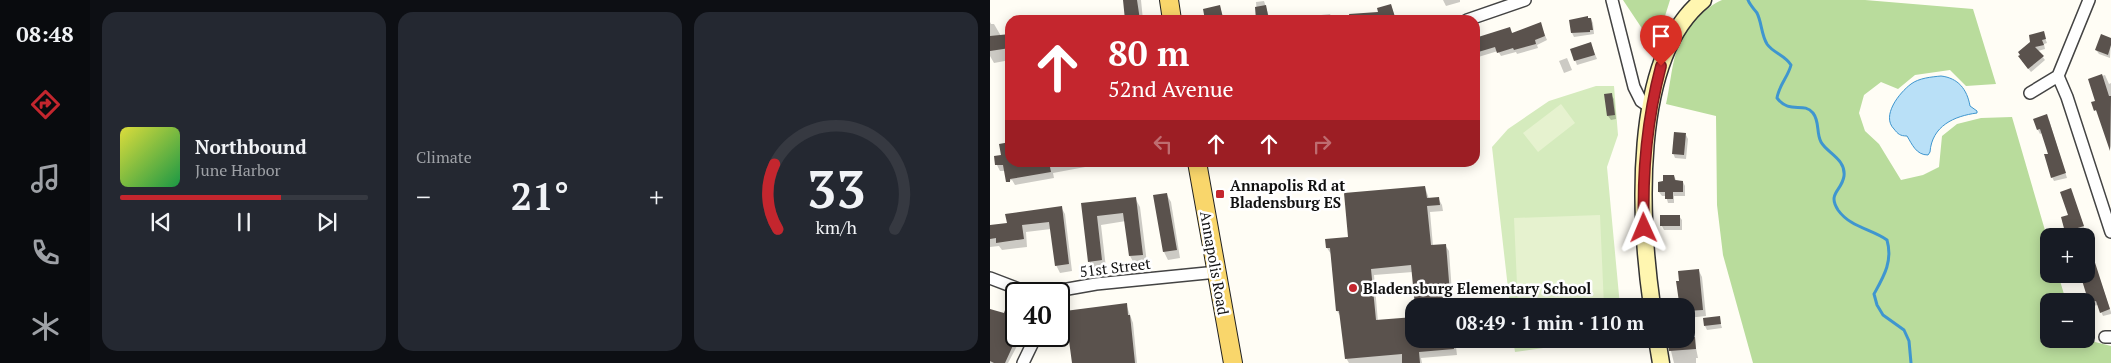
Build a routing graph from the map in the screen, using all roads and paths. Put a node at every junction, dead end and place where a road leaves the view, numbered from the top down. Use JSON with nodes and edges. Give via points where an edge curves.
{"nodes":[{"id":1,"x":1169,"y":0,"type":"edge"},
{"id":2,"x":1526,"y":0,"type":"edge"},
{"id":3,"x":1612,"y":0,"type":"edge"},
{"id":4,"x":1703,"y":0,"type":"edge"},
{"id":5,"x":2089,"y":0,"type":"edge"},
{"id":6,"x":1171,"y":15,"type":"edge"},
{"id":7,"x":1480,"y":16,"type":"edge"},
{"id":8,"x":2058,"y":76,"type":"junction"},
{"id":9,"x":2030,"y":93,"type":"dead end"},
{"id":10,"x":1651,"y":108,"type":"junction"},
{"id":11,"x":1198,"y":167,"type":"edge"},
{"id":12,"x":2111,"y":232,"type":"edge"},
{"id":13,"x":1217,"y":272,"type":"junction"},
{"id":14,"x":990,"y":278,"type":"edge"},
{"id":15,"x":1005,"y":284,"type":"edge"},
{"id":16,"x":1070,"y":290,"type":"edge"},
{"id":17,"x":1651,"y":298,"type":"edge"},
{"id":18,"x":1031,"y":347,"type":"edge"},
{"id":19,"x":1658,"y":348,"type":"edge"},
{"id":20,"x":1023,"y":363,"type":"edge"},
{"id":21,"x":1234,"y":363,"type":"edge"},
{"id":22,"x":1661,"y":363,"type":"edge"}],
"edges":[{"from":1,"to":6,"type":"main road"},
{"from":2,"to":7,"type":"street"},
{"from":3,"to":10,"type":"street","via":[[1634,86],[1641,101]]},
{"from":4,"to":10,"type":"street","via":[[1682,21],[1670,41]]},
{"from":5,"to":8,"type":"street"},
{"from":8,"to":9,"type":"street"},
{"from":8,"to":12,"type":"street","via":[[2068,97]]},
{"from":10,"to":17,"type":"street","via":[[1643,211]]},
{"from":11,"to":13,"type":"main road","name":"Annapolis Road"},
{"from":13,"to":16,"type":"street","name":"51st Street"},
{"from":13,"to":21,"type":"main road","name":"Annapolis Road"},
{"from":14,"to":15,"type":"street","name":"51st Street"},
{"from":18,"to":20,"type":"street"},
{"from":19,"to":22,"type":"street"}]}
